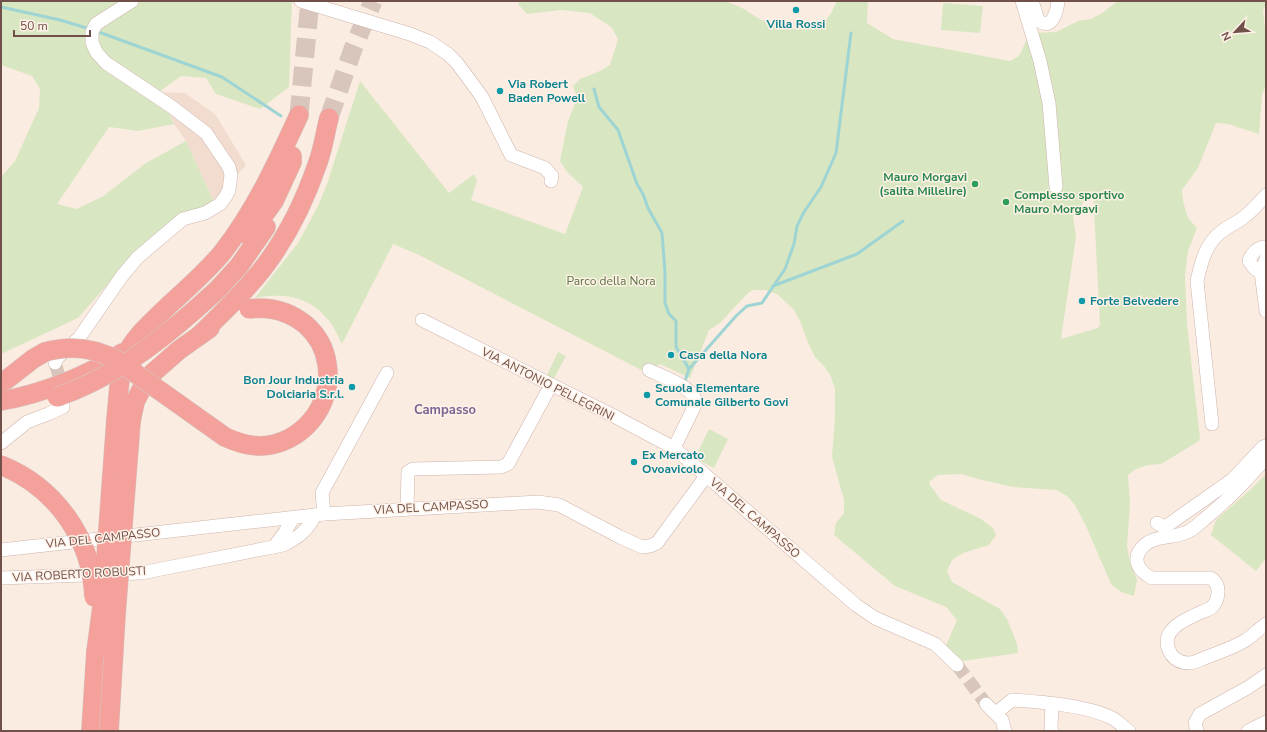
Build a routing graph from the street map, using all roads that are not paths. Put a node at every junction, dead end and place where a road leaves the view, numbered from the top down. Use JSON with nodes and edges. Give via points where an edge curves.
{"nodes":[{"id":1,"x":132,"y":1,"type":"edge"},
{"id":2,"x":302,"y":1,"type":"edge"},
{"id":3,"x":1022,"y":1,"type":"edge"},
{"id":4,"x":1032,"y":1,"type":"edge"},
{"id":5,"x":1058,"y":1,"type":"edge"},
{"id":6,"x":551,"y":181,"type":"dead end"},
{"id":7,"x":1056,"y":187,"type":"dead end"},
{"id":8,"x":1266,"y":195,"type":"edge"},
{"id":9,"x":1265,"y":253,"type":"edge"},
{"id":10,"x":1266,"y":311,"type":"edge"},
{"id":11,"x":422,"y":320,"type":"dead end"},
{"id":12,"x":200,"y":334,"type":"junction"},
{"id":13,"x":50,"y":358,"type":"junction"},
{"id":14,"x":648,"y":370,"type":"dead end"},
{"id":15,"x":387,"y":373,"type":"dead end"},
{"id":16,"x":1,"y":382,"type":"edge"},
{"id":17,"x":551,"y":385,"type":"junction"},
{"id":18,"x":60,"y":393,"type":"junction"},
{"id":19,"x":1,"y":401,"type":"edge"},
{"id":20,"x":1,"y":412,"type":"edge"},
{"id":21,"x":124,"y":420,"type":"junction"},
{"id":22,"x":1212,"y":424,"type":"dead end"},
{"id":23,"x":1,"y":443,"type":"edge"},
{"id":24,"x":1266,"y":446,"type":"edge"},
{"id":25,"x":674,"y":448,"type":"junction"},
{"id":26,"x":1266,"y":458,"type":"edge"},
{"id":27,"x":1,"y":465,"type":"edge"},
{"id":28,"x":706,"y":476,"type":"junction"},
{"id":29,"x":407,"y":508,"type":"junction"},
{"id":30,"x":319,"y":514,"type":"junction"},
{"id":31,"x":293,"y":518,"type":"junction"},
{"id":32,"x":1157,"y":523,"type":"dead end"},
{"id":33,"x":274,"y":547,"type":"junction"},
{"id":34,"x":1,"y":550,"type":"edge"},
{"id":35,"x":1,"y":578,"type":"edge"},
{"id":36,"x":1266,"y":624,"type":"edge"},
{"id":37,"x":96,"y":652,"type":"junction"},
{"id":38,"x":957,"y":665,"type":"tunnel mouth"},
{"id":39,"x":1266,"y":676,"type":"edge"},
{"id":40,"x":1052,"y":704,"type":"junction"},
{"id":41,"x":1266,"y":722,"type":"edge"},
{"id":42,"x":91,"y":731,"type":"edge"},
{"id":43,"x":109,"y":731,"type":"edge"},
{"id":44,"x":1005,"y":731,"type":"edge"},
{"id":45,"x":1052,"y":731,"type":"edge"},
{"id":46,"x":1129,"y":731,"type":"edge"},
{"id":47,"x":1197,"y":731,"type":"edge"},
{"id":48,"x":1248,"y":731,"type":"edge"}],
"edges":[{"from":1,"to":13,"type":"street","via":[[96,24],[92,32],[92,42],[97,53],[106,64],[172,107],[206,133],[229,167],[229,190],[220,204],[205,213],[183,219],[137,258],[79,338],[57,358]]},
{"from":2,"to":6,"type":"street","via":[[410,34],[430,42],[448,54],[482,97],[511,155],[545,168],[552,176]]},
{"from":3,"to":7,"type":"street","via":[[1048,94]]},
{"from":4,"to":5,"type":"street","via":[[1038,20],[1047,23],[1053,20]]},
{"from":8,"to":22,"type":"street","via":[[1243,218],[1220,232],[1201,262],[1197,281]]},
{"from":9,"to":10,"type":"street","via":[[1258,250],[1250,259],[1251,264],[1261,272]]},
{"from":11,"to":17,"type":"street","name":"VIA ANTONIO PELLEGRINI"},
{"from":12,"to":13,"type":"highway","bridge":true,"via":[[230,316],[258,308],[294,316],[308,327],[319,342],[328,372],[322,404],[310,423],[292,438],[276,444],[250,445],[225,437],[118,361],[101,353],[73,347],[59,349]]},
{"from":12,"to":18,"type":"highway","bridge":true,"via":[[246,288],[285,236],[318,164],[329,118],[282,204],[239,266],[218,289],[148,349],[91,383]]},
{"from":12,"to":21,"type":"highway","via":[[147,378]]},
{"from":13,"to":16,"type":"highway","via":[[33,359]]},
{"from":14,"to":25,"type":"street","via":[[682,386],[695,399],[696,403]]},
{"from":15,"to":30,"type":"street","via":[[324,488]]},
{"from":17,"to":25,"type":"street","name":"VIA ANTONIO PELLEGRINI"},
{"from":17,"to":29,"type":"street","via":[[508,464],[501,467],[413,469],[408,472]]},
{"from":18,"to":20,"type":"highway","via":[[24,407]]},
{"from":18,"to":23,"type":"street","via":[[63,407],[26,422]]},
{"from":19,"to":21,"type":"highway","via":[[31,394],[63,382],[122,353],[141,340],[164,322],[198,292],[231,258],[274,201],[292,162],[299,116],[252,210],[222,253],[141,333],[128,352],[120,378]]},
{"from":21,"to":37,"type":"highway","bridge":true},
{"from":21,"to":43,"type":"highway","bridge":true},
{"from":24,"to":32,"type":"street","via":[[1233,479],[1168,526]]},
{"from":25,"to":28,"type":"street","name":"VIA ANTONIO PELLEGRINI"},
{"from":26,"to":36,"type":"street","via":[[1236,491],[1190,531],[1174,537],[1154,539],[1145,545],[1138,553],[1137,563],[1146,575],[1152,578],[1210,578],[1215,583],[1217,602],[1211,608],[1174,627],[1169,634],[1168,647],[1178,661],[1188,663],[1228,648],[1246,640]]},
{"from":27,"to":37,"type":"highway","bridge":true,"via":[[26,478],[48,494],[66,514],[79,535],[92,577]]},
{"from":28,"to":29,"type":"street","name":"VIA DEL CAMPASSO","via":[[657,543],[646,547],[620,537],[559,505],[538,502]]},
{"from":28,"to":38,"type":"street","name":"VIA DEL CAMPASSO","via":[[856,605],[875,618],[935,644]]},
{"from":29,"to":30,"type":"street","name":"VIA DEL CAMPASSO"},
{"from":30,"to":31,"type":"street","name":"VIA DEL CAMPASSO"},
{"from":30,"to":33,"type":"street","name":"VIA ROBERTO ROBUSTI","via":[[301,535]]},
{"from":31,"to":33,"type":"street"},
{"from":31,"to":34,"type":"street","name":"VIA DEL CAMPASSO"},
{"from":33,"to":35,"type":"street","name":"VIA ROBERTO ROBUSTI","via":[[141,573]]},
{"from":37,"to":42,"type":"highway"},
{"from":39,"to":47,"type":"street","via":[[1200,714],[1195,723]]},
{"from":40,"to":44,"type":"street","via":[[1012,700],[991,708],[1002,720]]},
{"from":40,"to":45,"type":"street"},
{"from":40,"to":46,"type":"street","via":[[1085,709],[1112,718]]},
{"from":41,"to":48,"type":"street"}]}
